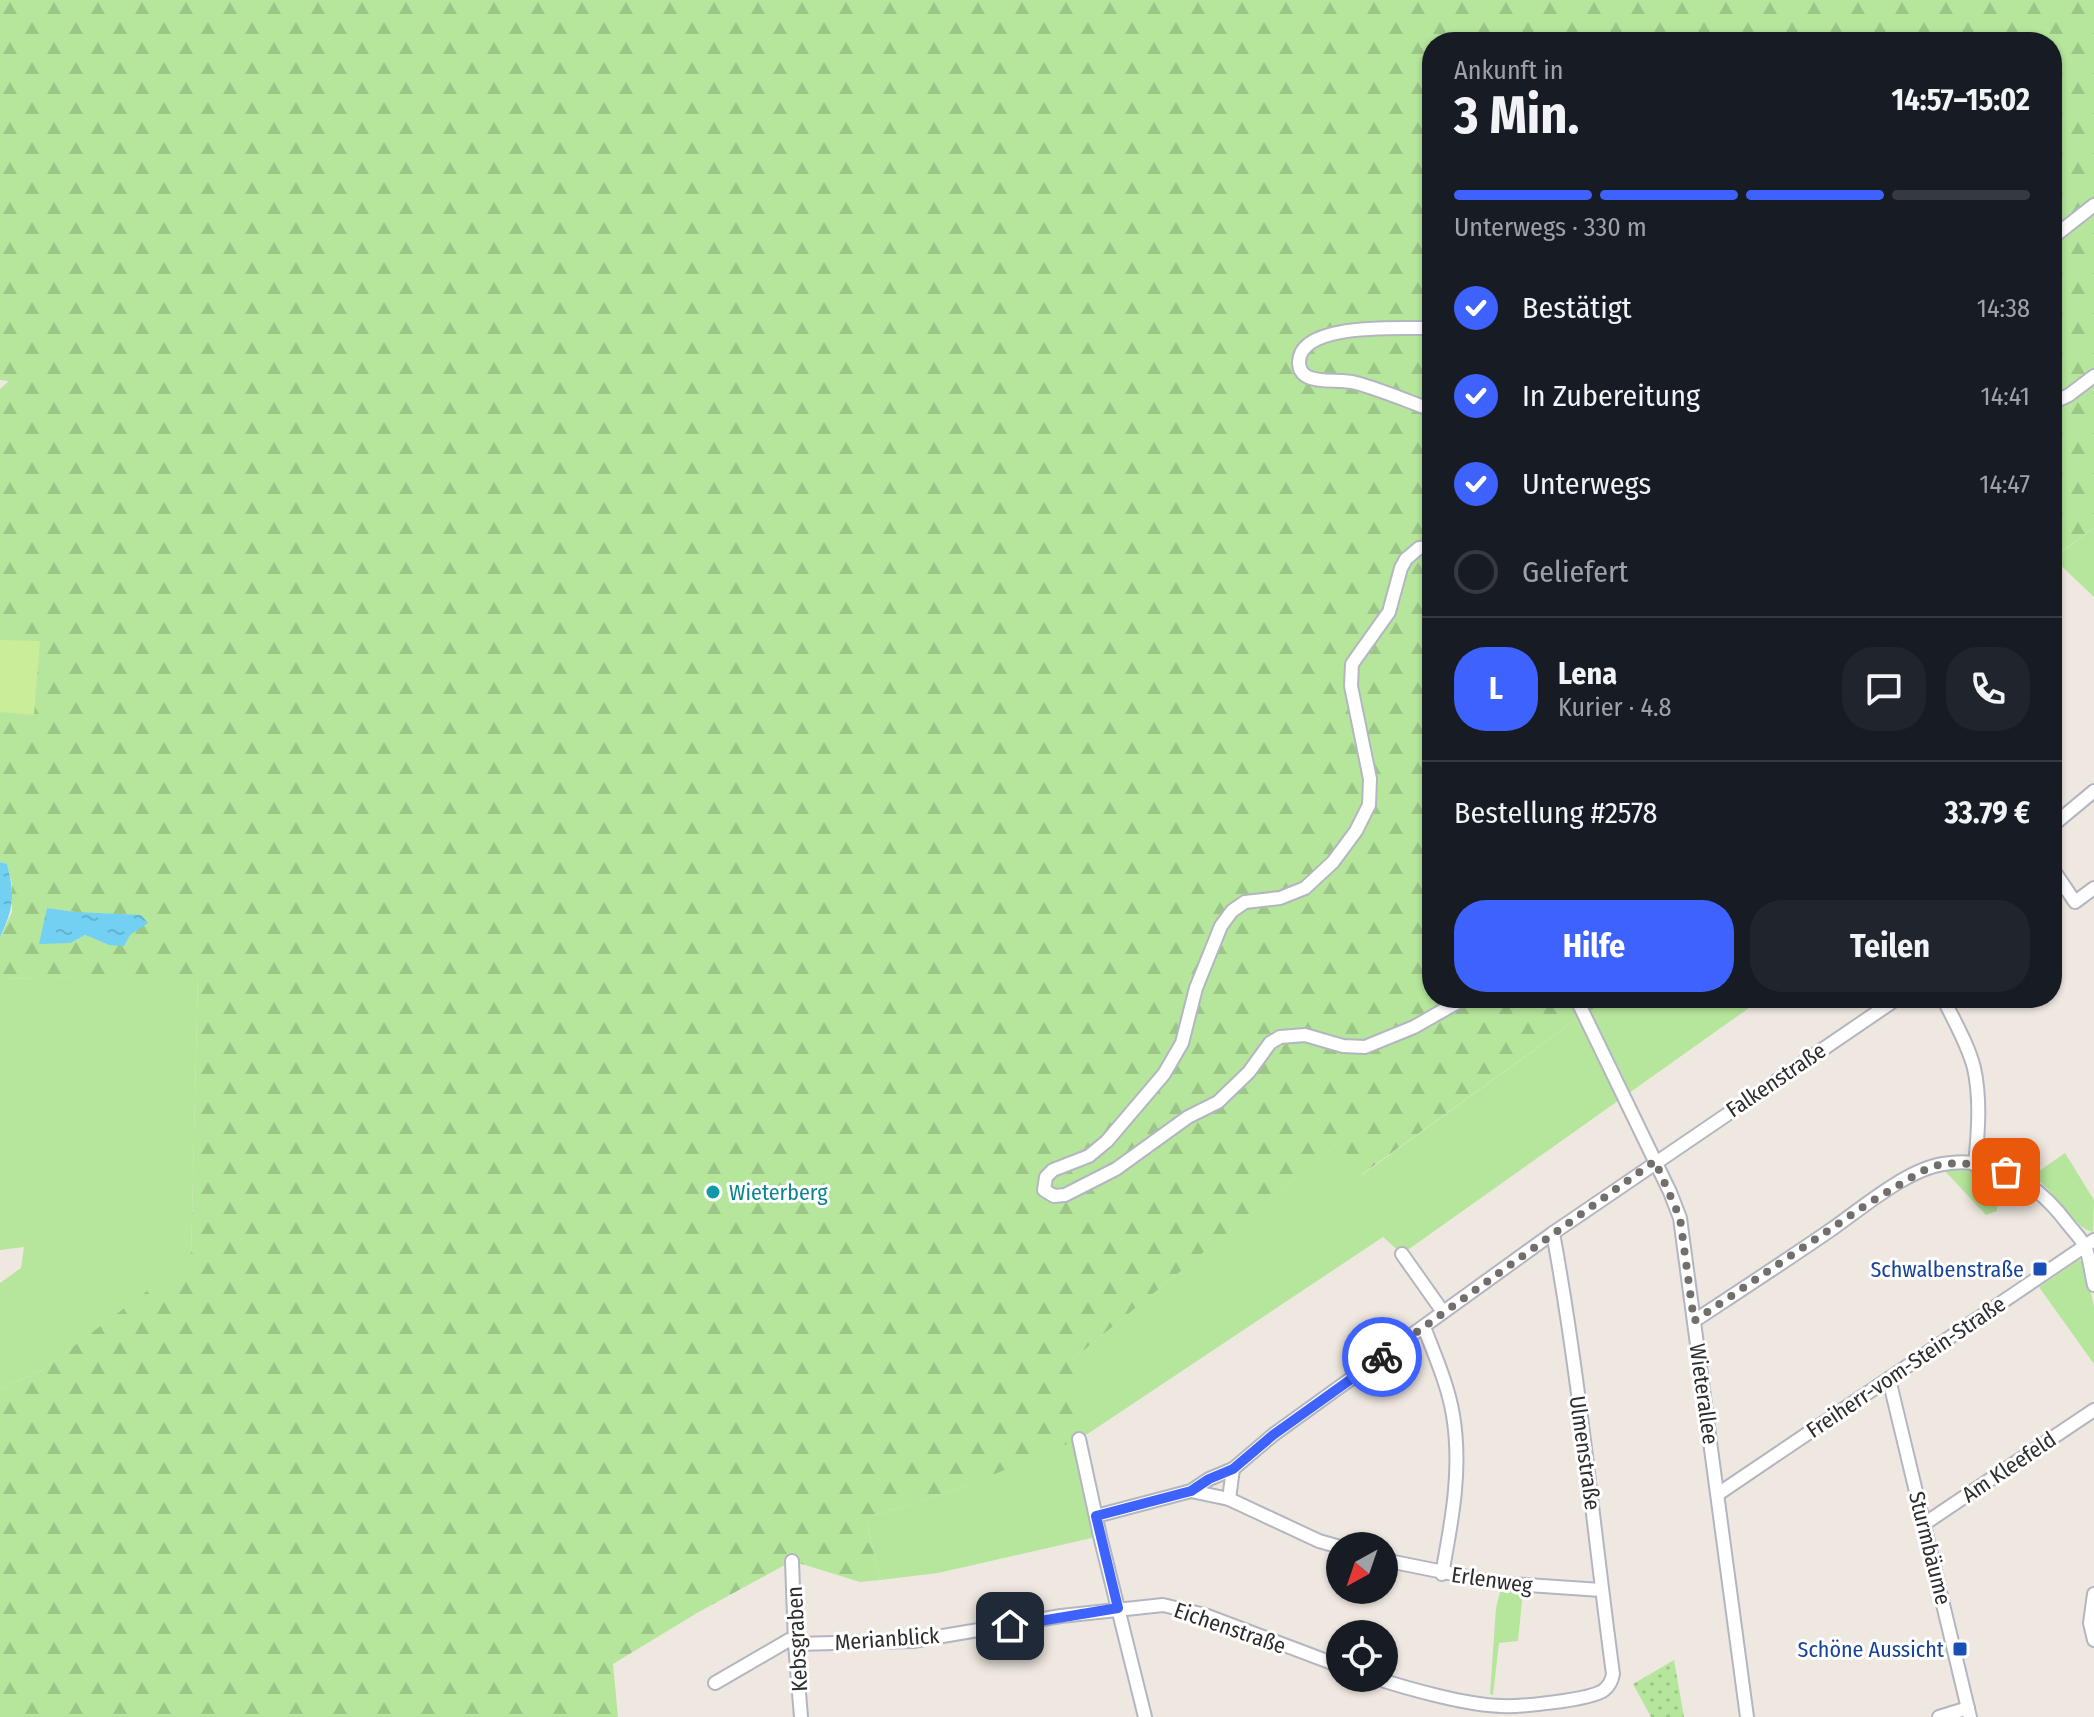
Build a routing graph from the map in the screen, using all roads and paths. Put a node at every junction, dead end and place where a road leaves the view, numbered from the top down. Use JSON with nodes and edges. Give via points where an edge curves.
{"nodes":[{"id":1,"x":2094,"y":205,"type":"edge"},
{"id":2,"x":2062,"y":230,"type":"edge"},
{"id":3,"x":1422,"y":329,"type":"edge"},
{"id":4,"x":2094,"y":376,"type":"edge"},
{"id":5,"x":2062,"y":398,"type":"edge"},
{"id":6,"x":1422,"y":406,"type":"edge"},
{"id":7,"x":1422,"y":548,"type":"edge"},
{"id":8,"x":2094,"y":791,"type":"edge"},
{"id":9,"x":2062,"y":818,"type":"edge"},
{"id":10,"x":2062,"y":883,"type":"edge"},
{"id":11,"x":2094,"y":888,"type":"edge"},
{"id":12,"x":1447,"y":1008,"type":"edge"},
{"id":13,"x":1581,"y":1008,"type":"edge"},
{"id":14,"x":1883,"y":1008,"type":"edge"},
{"id":15,"x":1948,"y":1008,"type":"edge"},
{"id":16,"x":1655,"y":1161,"type":"junction"},
{"id":17,"x":1975,"y":1165,"type":"junction"},
{"id":18,"x":1553,"y":1233,"type":"junction"},
{"id":19,"x":2090,"y":1243,"type":"edge"},
{"id":20,"x":1402,"y":1254,"type":"dead end"},
{"id":21,"x":2094,"y":1285,"type":"edge"},
{"id":22,"x":1443,"y":1312,"type":"junction"},
{"id":23,"x":1694,"y":1321,"type":"junction"},
{"id":24,"x":1424,"y":1327,"type":"junction"},
{"id":25,"x":1889,"y":1379,"type":"junction"},
{"id":26,"x":2094,"y":1410,"type":"edge"},
{"id":27,"x":1079,"y":1439,"type":"dead end"},
{"id":28,"x":1233,"y":1469,"type":"junction"},
{"id":29,"x":1191,"y":1491,"type":"junction"},
{"id":30,"x":1718,"y":1494,"type":"junction"},
{"id":31,"x":1229,"y":1499,"type":"junction"},
{"id":32,"x":1096,"y":1516,"type":"junction"},
{"id":33,"x":1924,"y":1524,"type":"junction"},
{"id":34,"x":1326,"y":1542,"type":"edge"},
{"id":35,"x":792,"y":1561,"type":"dead end"},
{"id":36,"x":1398,"y":1563,"type":"edge"},
{"id":37,"x":1442,"y":1574,"type":"junction"},
{"id":38,"x":1601,"y":1590,"type":"junction"},
{"id":39,"x":2094,"y":1594,"type":"edge"},
{"id":40,"x":1118,"y":1608,"type":"junction"},
{"id":41,"x":2094,"y":1640,"type":"edge"},
{"id":42,"x":795,"y":1644,"type":"junction"},
{"id":43,"x":1326,"y":1661,"type":"edge"},
{"id":44,"x":715,"y":1683,"type":"dead end"},
{"id":45,"x":1398,"y":1684,"type":"edge"},
{"id":46,"x":1969,"y":1712,"type":"edge"},
{"id":47,"x":801,"y":1717,"type":"edge"},
{"id":48,"x":1145,"y":1717,"type":"edge"},
{"id":49,"x":1747,"y":1717,"type":"edge"},
{"id":50,"x":1939,"y":1717,"type":"edge"}],
"edges":[{"from":1,"to":2,"type":"street"},
{"from":3,"to":6,"type":"street","via":[[1325,334],[1305,347],[1299,364],[1311,378],[1358,384]]},
{"from":4,"to":5,"type":"street"},
{"from":7,"to":12,"type":"street","via":[[1406,559],[1389,612],[1352,664],[1351,686],[1370,779],[1369,805],[1361,824],[1305,888],[1245,902],[1232,911],[1198,981],[1182,1043],[1164,1074],[1101,1147],[1053,1170],[1044,1190],[1065,1195],[1128,1162],[1188,1117],[1218,1102],[1280,1037],[1297,1034],[1365,1047]]},
{"from":8,"to":9,"type":"street"},
{"from":10,"to":11,"type":"street","via":[[2075,902]]},
{"from":13,"to":16,"type":"street","name":"Wieterallee"},
{"from":14,"to":16,"type":"street","name":"Falkenstraße"},
{"from":15,"to":17,"type":"street","via":[[1974,1069]]},
{"from":16,"to":18,"type":"street","name":"Falkenstraße"},
{"from":16,"to":23,"type":"street","name":"Wieterallee","via":[[1680,1218]]},
{"from":17,"to":19,"type":"street","via":[[2006,1172],[2035,1187]]},
{"from":17,"to":23,"type":"street","via":[[1941,1164],[1911,1177]]},
{"from":18,"to":22,"type":"street","name":"Falkenstraße"},
{"from":18,"to":38,"type":"street","name":"Ulmenstraße"},
{"from":19,"to":21,"type":"street"},
{"from":19,"to":25,"type":"street","name":"Freiherr-vom-Stein-Straße"},
{"from":20,"to":22,"type":"street"},
{"from":22,"to":24,"type":"street","name":"Falkenstraße"},
{"from":23,"to":30,"type":"street","name":"Wieterallee"},
{"from":24,"to":28,"type":"street","name":"Falkenstraße"},
{"from":24,"to":37,"type":"street","via":[[1445,1384],[1456,1441],[1455,1501]]},
{"from":25,"to":30,"type":"street","name":"Freiherr-vom-Stein-Straße"},
{"from":25,"to":33,"type":"street","name":"Sturmbäume"},
{"from":26,"to":33,"type":"street","name":"Am Kleefeld"},
{"from":27,"to":32,"type":"street"},
{"from":28,"to":29,"type":"street","name":"Falkenstraße"},
{"from":28,"to":31,"type":"street"},
{"from":29,"to":31,"type":"street"},
{"from":29,"to":32,"type":"street"},
{"from":30,"to":49,"type":"street","name":"Wieterallee"},
{"from":31,"to":34,"type":"street"},
{"from":32,"to":40,"type":"street"},
{"from":33,"to":46,"type":"street","name":"Sturmbäume"},
{"from":35,"to":42,"type":"street","name":"Kebsgraben"},
{"from":36,"to":37,"type":"street","name":"Erlenweg"},
{"from":37,"to":38,"type":"street","name":"Erlenweg"},
{"from":38,"to":45,"type":"street","name":"Ulmenstraße","via":[[1613,1674],[1598,1693],[1502,1706]]},
{"from":39,"to":41,"type":"street"},
{"from":40,"to":42,"type":"street","name":"Merianblick","via":[[913,1641]]},
{"from":40,"to":43,"type":"street","name":"Eichenstraße","via":[[1163,1605],[1205,1615]]},
{"from":40,"to":48,"type":"street"},
{"from":42,"to":44,"type":"street","name":"Merianblick","via":[[789,1640]]},
{"from":42,"to":47,"type":"street","name":"Kebsgraben"},
{"from":46,"to":50,"type":"street"}]}
